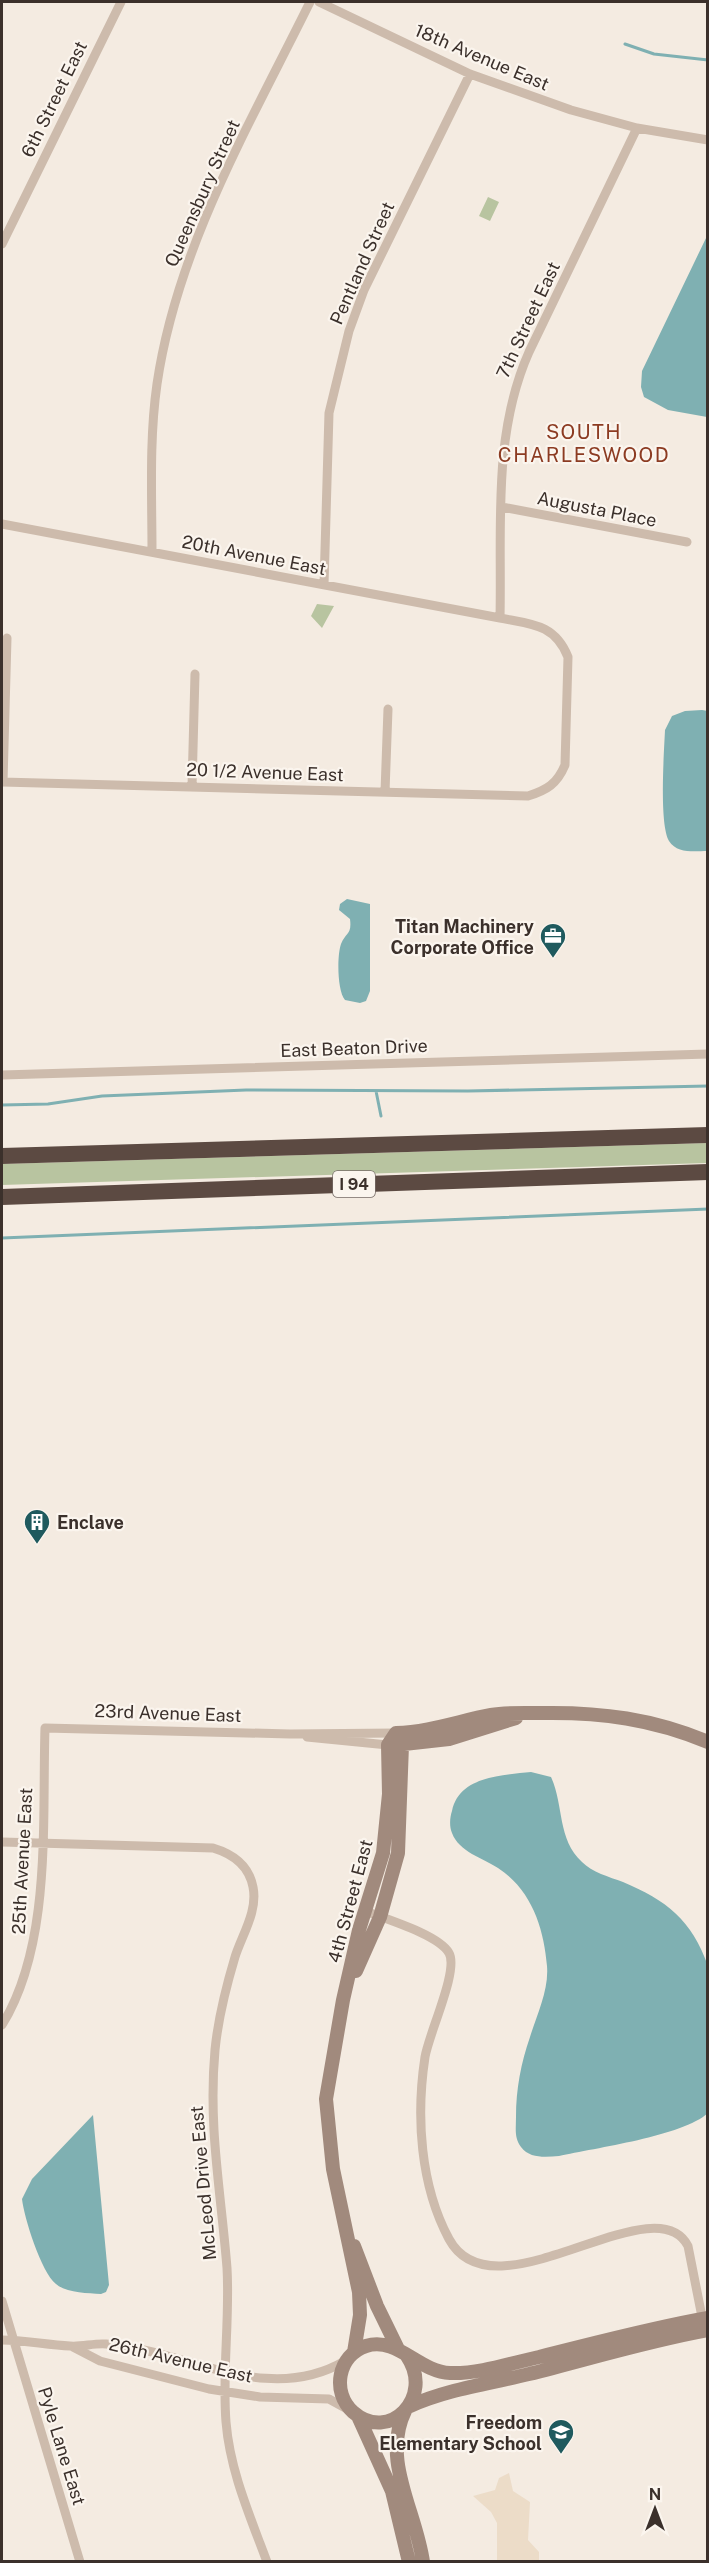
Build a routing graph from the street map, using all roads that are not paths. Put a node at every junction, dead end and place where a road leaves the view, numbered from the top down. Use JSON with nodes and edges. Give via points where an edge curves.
{"nodes":[{"id":1,"x":121,"y":2,"type":"edge"},
{"id":2,"x":310,"y":2,"type":"edge"},
{"id":3,"x":319,"y":2,"type":"edge"},
{"id":4,"x":470,"y":74,"type":"junction"},
{"id":5,"x":637,"y":128,"type":"junction"},
{"id":6,"x":708,"y":140,"type":"edge"},
{"id":7,"x":2,"y":241,"type":"edge"},
{"id":8,"x":502,"y":507,"type":"junction"},
{"id":9,"x":2,"y":524,"type":"edge"},
{"id":10,"x":687,"y":542,"type":"dead end"},
{"id":11,"x":152,"y":552,"type":"junction"},
{"id":12,"x":324,"y":585,"type":"junction"},
{"id":13,"x":500,"y":618,"type":"junction"},
{"id":14,"x":7,"y":638,"type":"dead end"},
{"id":15,"x":195,"y":674,"type":"dead end"},
{"id":16,"x":388,"y":709,"type":"dead end"},
{"id":17,"x":2,"y":782,"type":"edge"},
{"id":18,"x":192,"y":786,"type":"junction"},
{"id":19,"x":385,"y":792,"type":"junction"},
{"id":20,"x":708,"y":1054,"type":"edge"},
{"id":21,"x":2,"y":1075,"type":"edge"},
{"id":22,"x":708,"y":1134,"type":"edge"},
{"id":23,"x":2,"y":1156,"type":"edge"},
{"id":24,"x":708,"y":1172,"type":"edge"},
{"id":25,"x":2,"y":1197,"type":"edge"},
{"id":26,"x":45,"y":1728,"type":"joint"},
{"id":27,"x":290,"y":1734,"type":"junction"},
{"id":28,"x":399,"y":1739,"type":"junction"},
{"id":29,"x":708,"y":1742,"type":"edge"},
{"id":30,"x":388,"y":1745,"type":"junction"},
{"id":31,"x":2,"y":1842,"type":"edge"},
{"id":32,"x":42,"y":1843,"type":"junction"},
{"id":33,"x":365,"y":1911,"type":"junction"},
{"id":34,"x":380,"y":1917,"type":"junction"},
{"id":35,"x":343,"y":2000,"type":"junction"},
{"id":36,"x":2,"y":2025,"type":"edge"},
{"id":37,"x":342,"y":2215,"type":"junction"},
{"id":38,"x":2,"y":2301,"type":"edge"},
{"id":39,"x":705,"y":2324,"type":"edge"},
{"id":40,"x":2,"y":2340,"type":"edge"},
{"id":41,"x":13,"y":2340,"type":"junction"},
{"id":42,"x":71,"y":2346,"type":"junction"},
{"id":43,"x":402,"y":2353,"type":"junction"},
{"id":44,"x":350,"y":2356,"type":"junction"},
{"id":45,"x":224,"y":2372,"type":"junction"},
{"id":46,"x":224,"y":2392,"type":"junction"},
{"id":47,"x":407,"y":2408,"type":"junction"},
{"id":48,"x":355,"y":2413,"type":"junction"},
{"id":49,"x":80,"y":2562,"type":"edge"},
{"id":50,"x":267,"y":2562,"type":"edge"},
{"id":51,"x":409,"y":2562,"type":"edge"},
{"id":52,"x":423,"y":2562,"type":"edge"}],
"edges":[{"from":1,"to":7,"type":"street","name":"6th Street East"},
{"from":2,"to":11,"type":"street","name":"Queensbury Street","via":[[219,186],[179,286],[157,384],[152,430]]},
{"from":3,"to":4,"type":"street","name":"18th Avenue East"},
{"from":4,"to":5,"type":"street","name":"18th Avenue East","via":[[571,111]]},
{"from":4,"to":12,"type":"street","name":"Pentland Street","via":[[364,290],[349,331],[329,413]]},
{"from":5,"to":6,"type":"street"},
{"from":5,"to":8,"type":"street","name":"7th Street East","via":[[516,381],[502,452]]},
{"from":8,"to":10,"type":"street","name":"Augusta Place"},
{"from":8,"to":13,"type":"street","name":"7th Street East"},
{"from":9,"to":11,"type":"street","name":"20th Avenue East"},
{"from":11,"to":12,"type":"street","name":"20th Avenue East"},
{"from":12,"to":13,"type":"street","name":"20th Avenue East"},
{"from":13,"to":19,"type":"street","name":"20 1/2 Avenue East","via":[[552,632],[568,657],[565,765],[559,780],[545,791],[528,796]]},
{"from":14,"to":17,"type":"street"},
{"from":15,"to":18,"type":"street"},
{"from":16,"to":19,"type":"street"},
{"from":17,"to":18,"type":"street","name":"20 1/2 Avenue East"},
{"from":18,"to":19,"type":"street","name":"20 1/2 Avenue East"},
{"from":20,"to":21,"type":"street","name":"East Beaton Drive"},
{"from":22,"to":23,"type":"highway","number":"I 94"},
{"from":24,"to":25,"type":"highway","number":"I 94"},
{"from":26,"to":27,"type":"street","name":"23rd Avenue East"},
{"from":26,"to":32,"type":"street","name":"25th Avenue East"},
{"from":27,"to":28,"type":"street","name":"23rd Avenue East"},
{"from":27,"to":30,"type":"street","name":"23rd Avenue East"},
{"from":28,"to":29,"type":"street","name":"23rd Avenue East","via":[[502,1714],[584,1712],[672,1727]]},
{"from":28,"to":30,"type":"street"},
{"from":28,"to":34,"type":"street","name":"4th Street East","via":[[398,1853]]},
{"from":30,"to":33,"type":"street","name":"4th Street East","via":[[388,1824]]},
{"from":31,"to":32,"type":"street","name":"McLeod Drive East"},
{"from":32,"to":36,"type":"street","name":"25th Avenue East","via":[[35,1942],[17,2000]]},
{"from":32,"to":45,"type":"street","name":"McLeod Drive East","via":[[213,1848],[238,1860],[253,1888],[253,1906],[220,2017],[212,2093],[227,2281]]},
{"from":33,"to":34,"type":"street"},
{"from":33,"to":35,"type":"street","name":"4th Street East"},
{"from":34,"to":35,"type":"street","name":"4th Street East"},
{"from":34,"to":39,"type":"street","via":[[440,1942],[452,1960],[451,1975],[425,2055],[420,2110],[430,2187],[453,2246],[475,2262],[503,2267],[657,2227],[669,2228],[681,2235],[688,2246]]},
{"from":35,"to":37,"type":"street","name":"4th Street East","via":[[326,2099]]},
{"from":37,"to":43,"type":"street","name":"4th Street East","via":[[377,2306]]},
{"from":37,"to":44,"type":"street","name":"4th Street East","via":[[359,2292],[360,2315]]},
{"from":38,"to":41,"type":"street","name":"Pyle Lane East"},
{"from":39,"to":43,"type":"street","via":[[651,2328],[490,2368],[449,2373],[425,2367]]},
{"from":39,"to":47,"type":"street","via":[[505,2380],[449,2390]]},
{"from":40,"to":41,"type":"street"},
{"from":41,"to":42,"type":"street"},
{"from":41,"to":49,"type":"street","name":"Pyle Lane East"},
{"from":42,"to":45,"type":"street","name":"26th Avenue East","via":[[106,2344]]},
{"from":42,"to":46,"type":"street","name":"26th Avenue East","via":[[100,2361]]},
{"from":43,"to":44,"type":"street","via":[[376,2344]]},
{"from":43,"to":47,"type":"street","via":[[416,2375],[417,2386]]},
{"from":44,"to":45,"type":"street","name":"26th Avenue East","via":[[323,2374],[286,2379]]},
{"from":44,"to":48,"type":"street","via":[[341,2370],[340,2392]]},
{"from":45,"to":46,"type":"street","name":"McLeod Drive East"},
{"from":46,"to":48,"type":"street","name":"26th Avenue East","via":[[329,2399]]},
{"from":46,"to":50,"type":"street","name":"McLeod Drive East","via":[[236,2476]]},
{"from":47,"to":48,"type":"street","via":[[383,2421]]},
{"from":47,"to":52,"type":"street","via":[[398,2430],[395,2459]]},
{"from":48,"to":51,"type":"street","via":[[392,2491]]}]}
